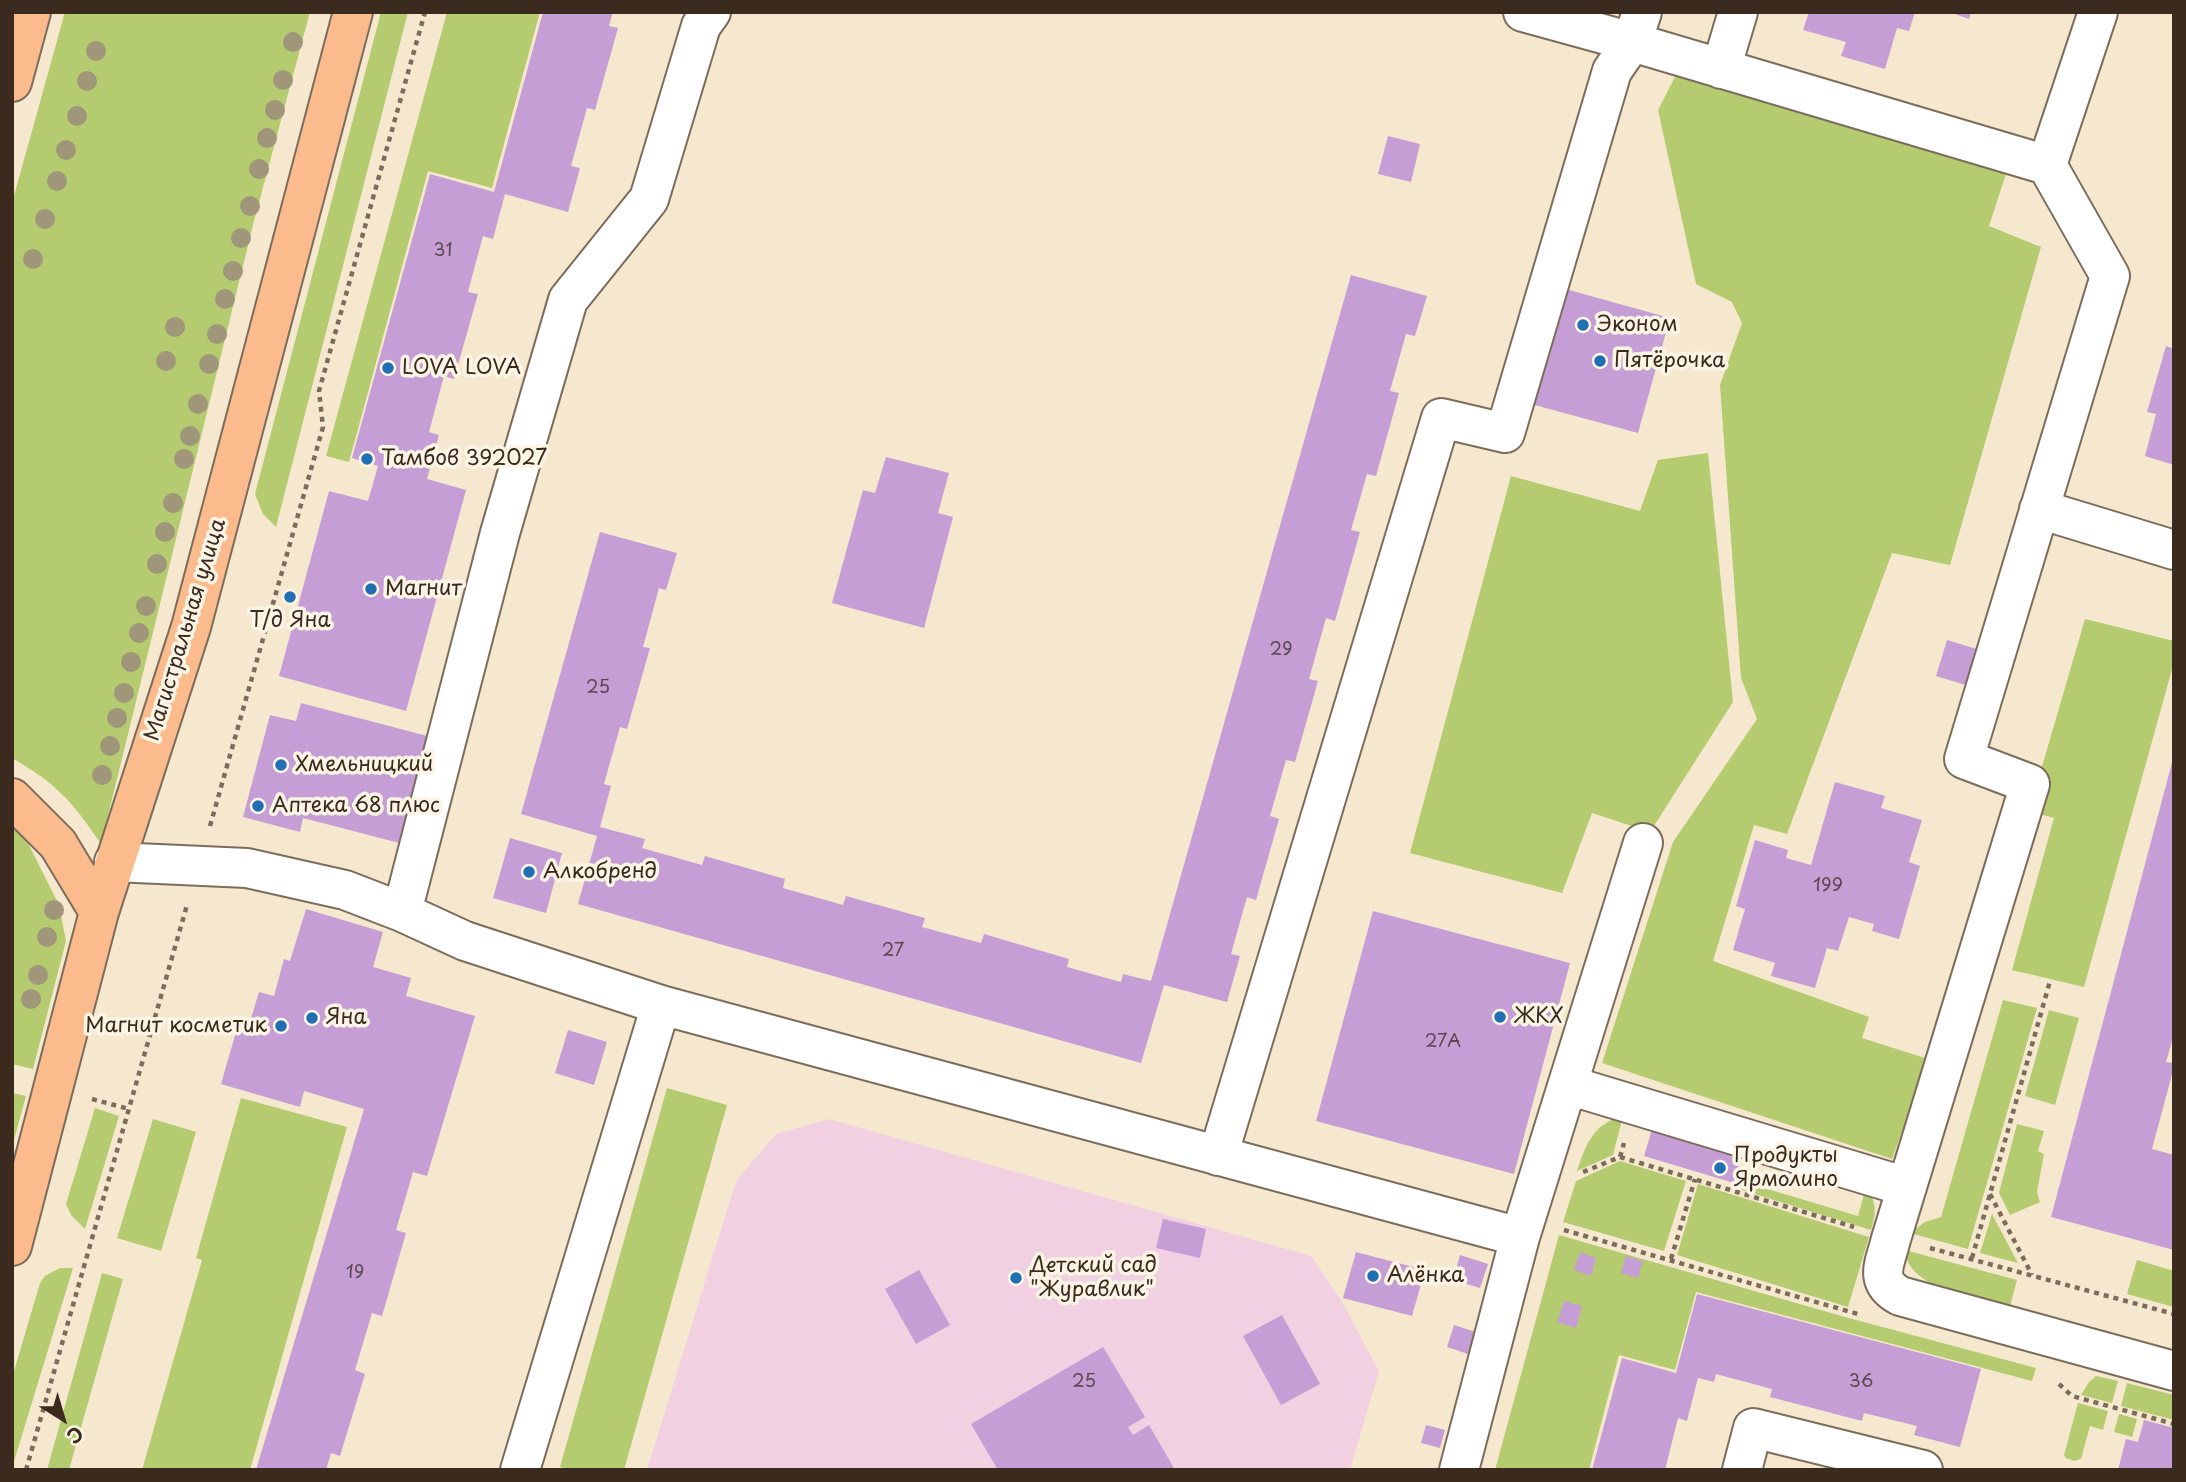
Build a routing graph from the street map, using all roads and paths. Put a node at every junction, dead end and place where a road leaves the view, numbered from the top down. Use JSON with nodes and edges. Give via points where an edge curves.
{"nodes":[{"id":1,"x":31,"y":12,"type":"edge"},
{"id":2,"x":353,"y":12,"type":"edge"},
{"id":3,"x":425,"y":12,"type":"edge"},
{"id":4,"x":711,"y":12,"type":"edge"},
{"id":5,"x":1523,"y":12,"type":"edge"},
{"id":6,"x":1738,"y":12,"type":"edge"},
{"id":7,"x":2098,"y":12,"type":"edge"},
{"id":8,"x":1637,"y":27,"type":"edge"},
{"id":9,"x":1721,"y":69,"type":"junction"},
{"id":10,"x":12,"y":82,"type":"edge"},
{"id":11,"x":2047,"y":165,"type":"junction"},
{"id":12,"x":2039,"y":509,"type":"junction"},
{"id":13,"x":2174,"y":550,"type":"edge"},
{"id":14,"x":12,"y":798,"type":"edge"},
{"id":15,"x":1643,"y":843,"type":"dead end"},
{"id":16,"x":114,"y":862,"type":"junction"},
{"id":17,"x":198,"y":867,"type":"junction"},
{"id":18,"x":99,"y":912,"type":"junction"},
{"id":19,"x":402,"y":912,"type":"junction"},
{"id":20,"x":2050,"y":981,"type":"dead end"},
{"id":21,"x":661,"y":1004,"type":"junction"},
{"id":22,"x":1568,"y":1085,"type":"junction"},
{"id":23,"x":1633,"y":1105,"type":"junction"},
{"id":24,"x":1218,"y":1156,"type":"junction"},
{"id":25,"x":1620,"y":1157,"type":"junction"},
{"id":26,"x":1695,"y":1179,"type":"junction"},
{"id":27,"x":1907,"y":1187,"type":"junction"},
{"id":28,"x":1990,"y":1194,"type":"junction"},
{"id":29,"x":1527,"y":1217,"type":"junction"},
{"id":30,"x":1891,"y":1238,"type":"junction"},
{"id":31,"x":12,"y":1246,"type":"edge"},
{"id":32,"x":1972,"y":1258,"type":"junction"},
{"id":33,"x":1671,"y":1259,"type":"junction"},
{"id":34,"x":2033,"y":1276,"type":"junction"},
{"id":35,"x":2174,"y":1314,"type":"edge"},
{"id":36,"x":1865,"y":1317,"type":"dead end"},
{"id":37,"x":2174,"y":1371,"type":"edge"},
{"id":38,"x":2053,"y":1379,"type":"dead end"},
{"id":39,"x":2174,"y":1424,"type":"edge"},
{"id":40,"x":26,"y":1470,"type":"edge"},
{"id":41,"x":520,"y":1470,"type":"edge"},
{"id":42,"x":1460,"y":1470,"type":"edge"},
{"id":43,"x":1742,"y":1470,"type":"edge"},
{"id":44,"x":1923,"y":1470,"type":"edge"}],
"edges":[{"from":1,"to":10,"type":"main road"},
{"from":2,"to":16,"type":"main road","name":"Магистральная улица","via":[[191,627]]},
{"from":3,"to":17,"type":"path","via":[[319,391],[323,427]]},
{"from":4,"to":19,"type":"lane","via":[[701,26],[649,199],[568,300],[500,533]]},
{"from":5,"to":8,"type":"lane"},
{"from":6,"to":9,"type":"lane"},
{"from":7,"to":11,"type":"lane"},
{"from":8,"to":9,"type":"lane"},
{"from":8,"to":24,"type":"lane","via":[[1612,71],[1504,433],[1441,418]]},
{"from":9,"to":11,"type":"lane"},
{"from":11,"to":12,"type":"lane","via":[[2110,276]]},
{"from":12,"to":13,"type":"lane"},
{"from":12,"to":27,"type":"lane","via":[[1964,759],[2030,784]]},
{"from":14,"to":18,"type":"main road","via":[[58,844]]},
{"from":15,"to":22,"type":"lane"},
{"from":16,"to":17,"type":"lane"},
{"from":16,"to":18,"type":"main road","name":"Магистральная улица"},
{"from":17,"to":19,"type":"lane","via":[[247,868],[345,890]]},
{"from":17,"to":40,"type":"path"},
{"from":18,"to":31,"type":"main road","name":"Магистральная улица"},
{"from":19,"to":21,"type":"lane","via":[[465,940]]},
{"from":20,"to":28,"type":"path"},
{"from":21,"to":24,"type":"lane"},
{"from":21,"to":41,"type":"lane"},
{"from":22,"to":23,"type":"lane"},
{"from":22,"to":29,"type":"lane"},
{"from":23,"to":25,"type":"path"},
{"from":23,"to":27,"type":"lane"},
{"from":24,"to":29,"type":"lane"},
{"from":25,"to":26,"type":"path"},
{"from":25,"to":29,"type":"path"},
{"from":26,"to":30,"type":"path"},
{"from":26,"to":33,"type":"path"},
{"from":27,"to":30,"type":"lane"},
{"from":28,"to":32,"type":"path"},
{"from":28,"to":34,"type":"path"},
{"from":29,"to":33,"type":"path"},
{"from":29,"to":42,"type":"lane"},
{"from":30,"to":32,"type":"path"},
{"from":30,"to":37,"type":"lane","via":[[1882,1278],[1900,1296]]},
{"from":32,"to":34,"type":"path"},
{"from":33,"to":36,"type":"path"},
{"from":34,"to":35,"type":"path"},
{"from":38,"to":39,"type":"path","via":[[2072,1396]]},
{"from":43,"to":44,"type":"lane","via":[[1753,1428]]}]}
